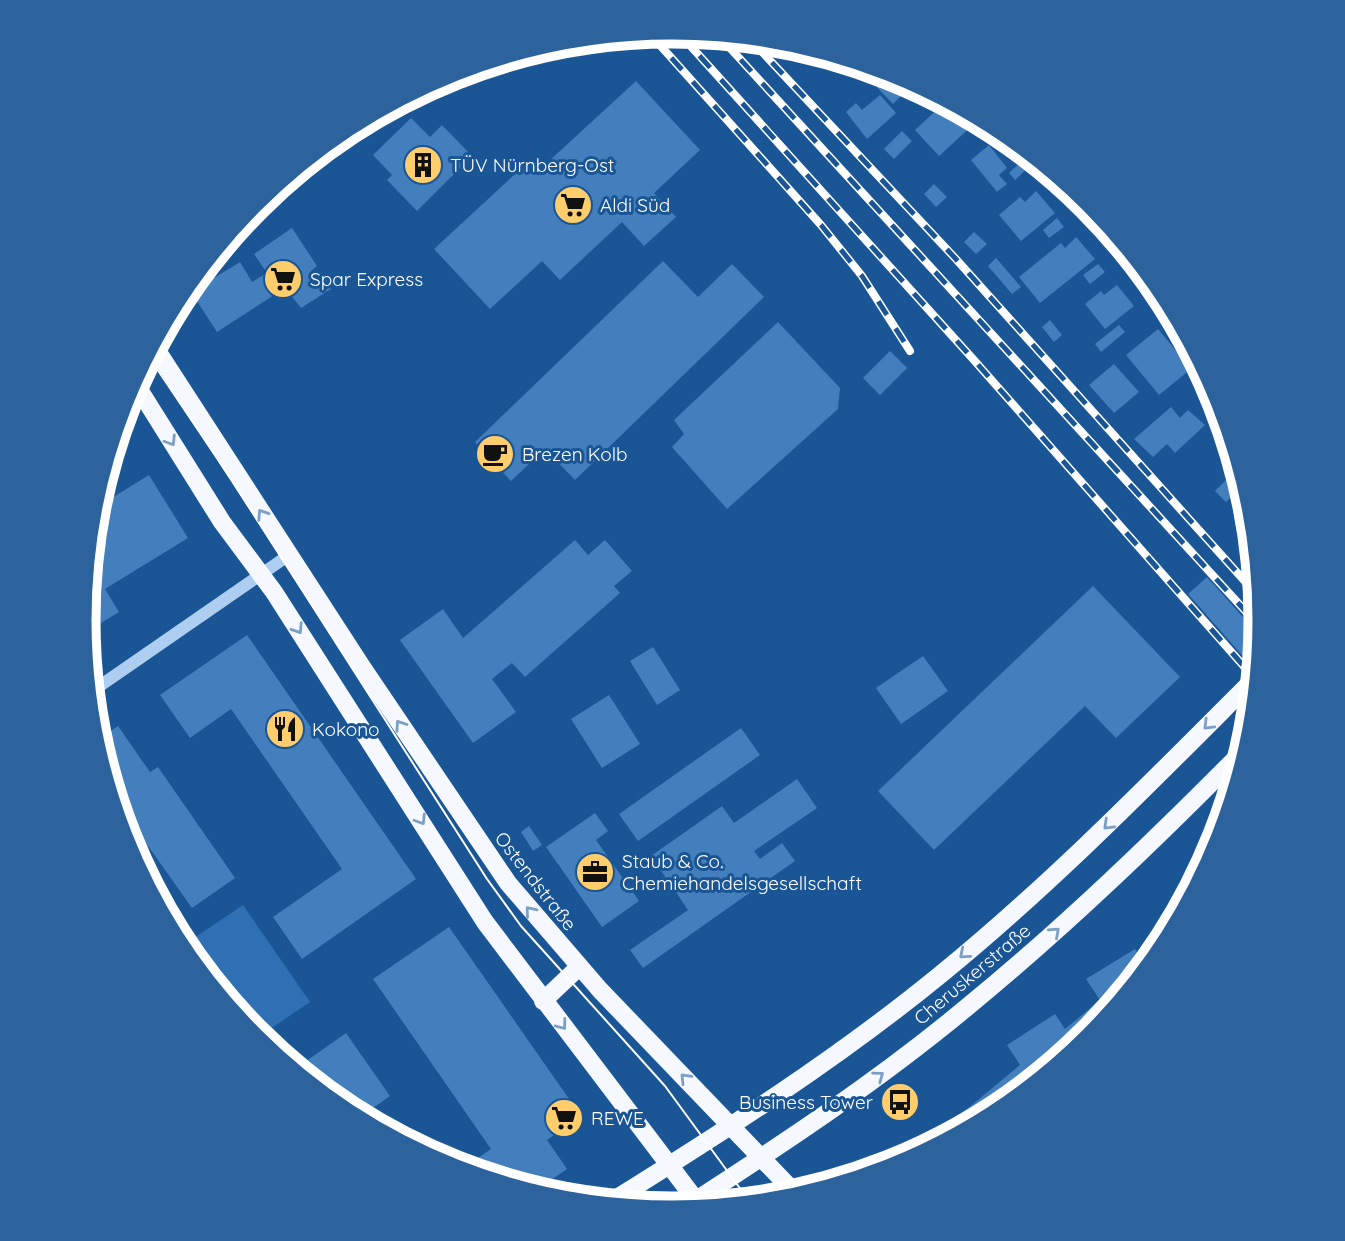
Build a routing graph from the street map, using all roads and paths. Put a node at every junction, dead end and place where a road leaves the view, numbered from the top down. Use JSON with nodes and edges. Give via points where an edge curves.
{"nodes":[{"id":1,"x":160,"y":356,"type":"edge"},
{"id":2,"x":142,"y":395,"type":"edge"},
{"id":3,"x":289,"y":555,"type":"junction"},
{"id":4,"x":260,"y":574,"type":"junction"},
{"id":5,"x":100,"y":685,"type":"edge"},
{"id":6,"x":1245,"y":688,"type":"edge"},
{"id":7,"x":1232,"y":762,"type":"edge"},
{"id":8,"x":579,"y":967,"type":"junction"},
{"id":9,"x":543,"y":1001,"type":"junction"},
{"id":10,"x":733,"y":1127,"type":"junction"},
{"id":11,"x":763,"y":1158,"type":"junction"},
{"id":12,"x":670,"y":1166,"type":"junction"},
{"id":13,"x":788,"y":1185,"type":"edge"},
{"id":14,"x":623,"y":1195,"type":"edge"},
{"id":15,"x":707,"y":1196,"type":"edge"},
{"id":16,"x":689,"y":1197,"type":"edge"}],
"edges":[{"from":3,"to":1,"type":"main road","name":"Ostendstraße","one_way":true},
{"from":2,"to":4,"type":"main road","one_way":true},
{"from":3,"to":4,"type":"street"},
{"from":8,"to":3,"type":"main road","name":"Ostendstraße","one_way":true,"via":[[482,848]]},
{"from":4,"to":5,"type":"street"},
{"from":4,"to":9,"type":"main road","one_way":true,"via":[[461,887]]},
{"from":6,"to":10,"type":"main road","name":"Cheruskerstraße","one_way":true,"via":[[1088,843],[981,940],[853,1041]]},
{"from":11,"to":7,"type":"main road","name":"Cheruskerstraße","one_way":true,"via":[[874,1080],[1027,957]]},
{"from":8,"to":9,"type":"main road"},
{"from":10,"to":8,"type":"main road","name":"Ostendstraße","one_way":true},
{"from":9,"to":12,"type":"main road","one_way":true},
{"from":10,"to":11,"type":"main road","name":"Ostendstraße"},
{"from":10,"to":12,"type":"main road","name":"Cheruskerstraße"},
{"from":11,"to":13,"type":"main road","name":"Ostendstraße"},
{"from":11,"to":15,"type":"main road","name":"Cheruskerstraße"},
{"from":12,"to":14,"type":"main road","name":"Cheruskerstraße"},
{"from":12,"to":16,"type":"main road"}]}
